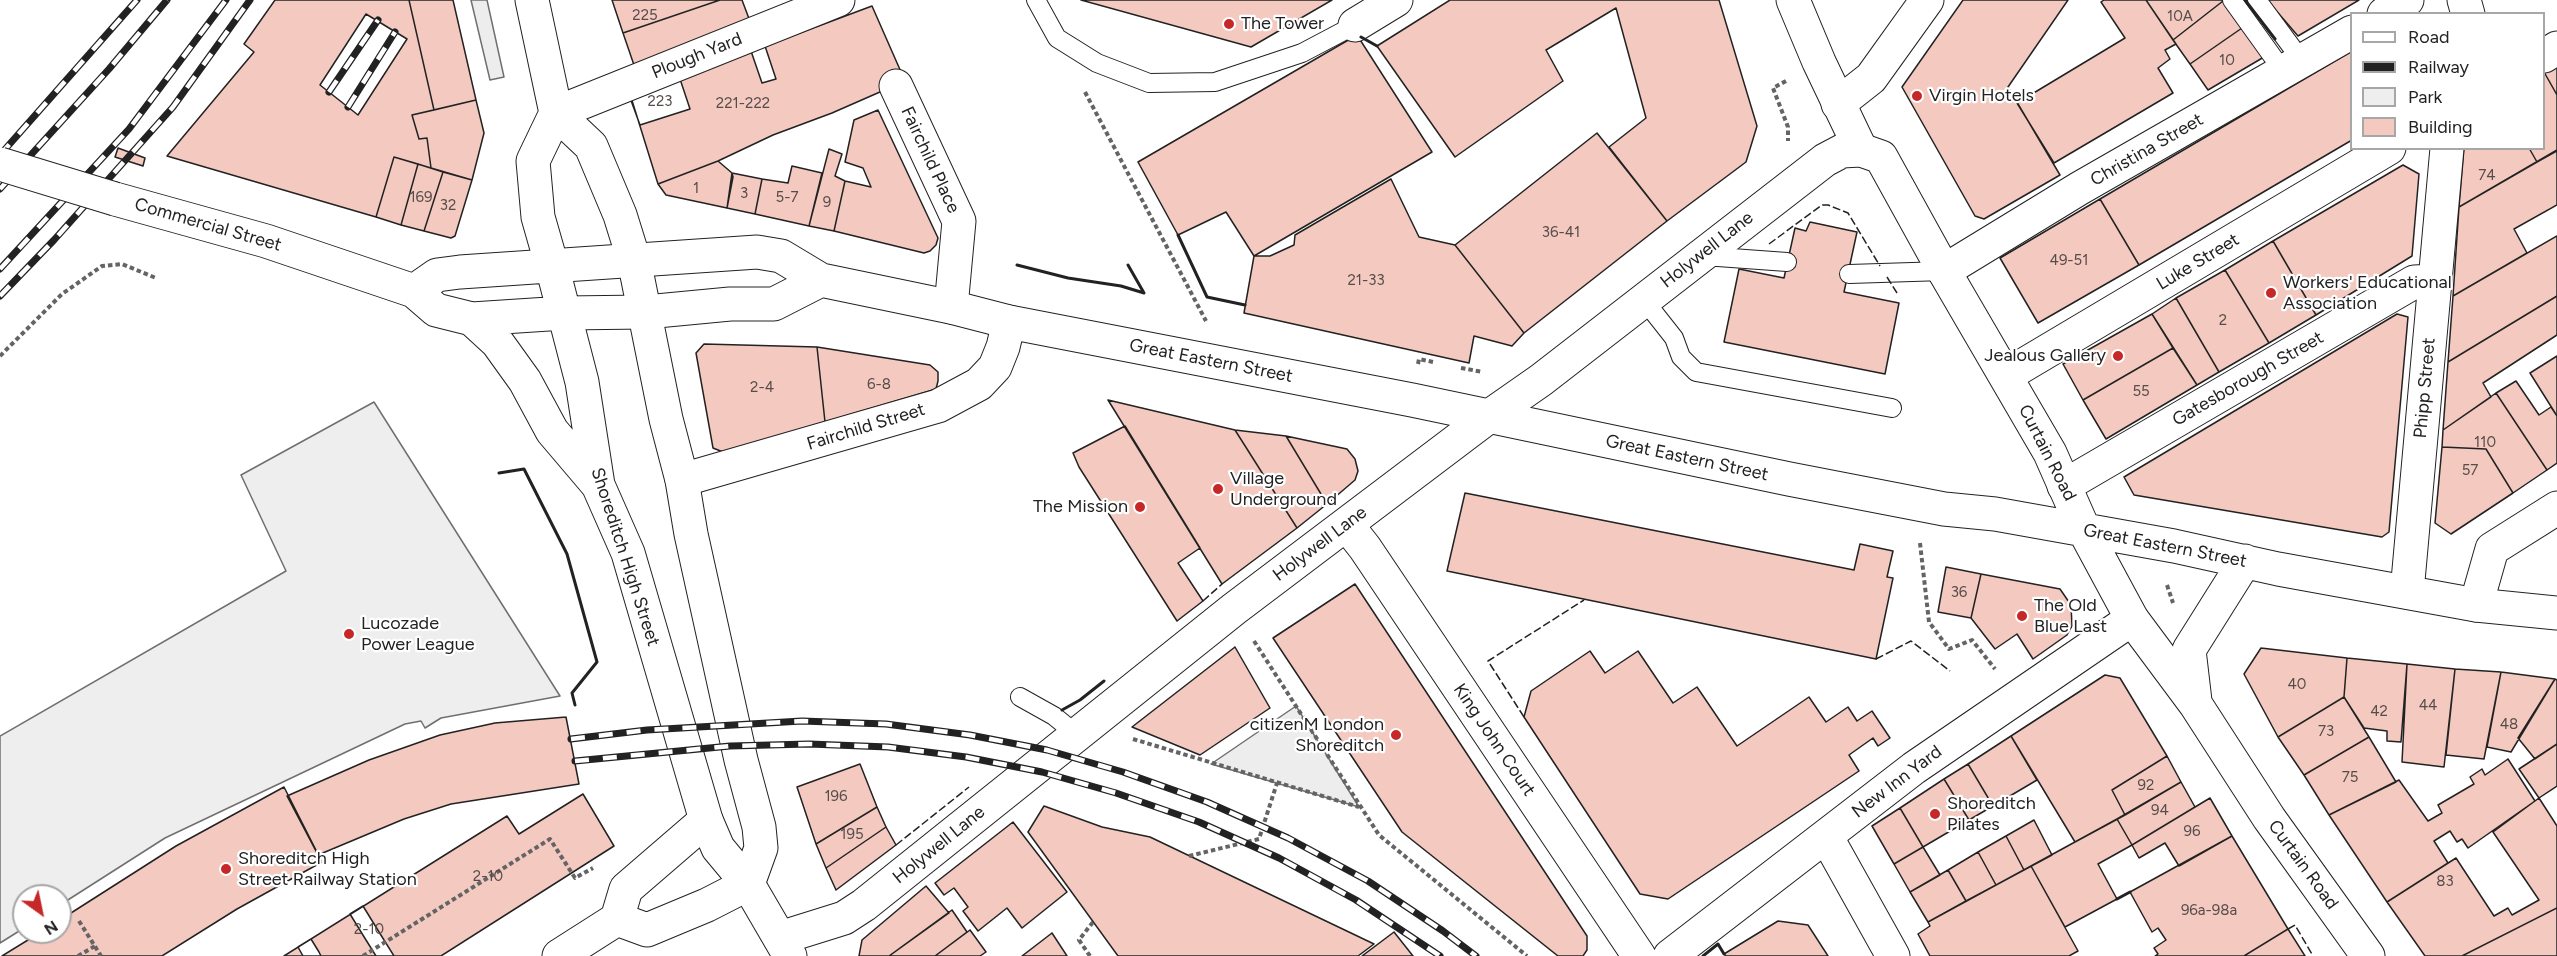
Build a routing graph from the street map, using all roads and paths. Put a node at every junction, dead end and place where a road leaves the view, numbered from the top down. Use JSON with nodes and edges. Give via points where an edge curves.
{"nodes":[{"id":1,"x":532,"y":0,"type":"edge"},
{"id":2,"x":838,"y":0,"type":"edge"},
{"id":3,"x":1036,"y":0,"type":"edge"},
{"id":4,"x":1396,"y":0,"type":"edge"},
{"id":5,"x":1793,"y":0,"type":"edge"},
{"id":6,"x":1928,"y":0,"type":"edge"},
{"id":7,"x":2232,"y":0,"type":"edge"},
{"id":8,"x":2258,"y":0,"type":"edge"},
{"id":9,"x":2407,"y":0,"type":"edge"},
{"id":10,"x":2387,"y":12,"type":"edge"},
{"id":11,"x":1355,"y":25,"type":"joint"},
{"id":12,"x":2350,"y":33,"type":"edge"},
{"id":13,"x":2293,"y":66,"type":"junction"},
{"id":14,"x":1786,"y":80,"type":"dead end"},
{"id":15,"x":896,"y":86,"type":"dead end"},
{"id":16,"x":1085,"y":91,"type":"dead end"},
{"id":17,"x":1838,"y":104,"type":"junction"},
{"id":18,"x":555,"y":113,"type":"junction"},
{"id":19,"x":1788,"y":127,"type":"dead end"},
{"id":20,"x":1861,"y":150,"type":"junction"},
{"id":21,"x":2386,"y":150,"type":"edge"},
{"id":22,"x":2447,"y":150,"type":"edge"},
{"id":23,"x":0,"y":164,"type":"edge"},
{"id":24,"x":1699,"y":256,"type":"junction"},
{"id":25,"x":634,"y":260,"type":"junction"},
{"id":26,"x":1787,"y":262,"type":"dead end"},
{"id":27,"x":552,"y":266,"type":"junction"},
{"id":28,"x":1944,"y":271,"type":"junction"},
{"id":29,"x":1848,"y":274,"type":"dead end"},
{"id":30,"x":156,"y":278,"type":"dead end"},
{"id":31,"x":821,"y":280,"type":"junction"},
{"id":32,"x":2434,"y":282,"type":"junction"},
{"id":33,"x":414,"y":291,"type":"junction"},
{"id":34,"x":1644,"y":300,"type":"junction"},
{"id":35,"x":951,"y":307,"type":"junction"},
{"id":36,"x":646,"y":312,"type":"junction"},
{"id":37,"x":564,"y":314,"type":"junction"},
{"id":38,"x":472,"y":319,"type":"junction"},
{"id":39,"x":1009,"y":322,"type":"junction"},
{"id":40,"x":0,"y":356,"type":"edge"},
{"id":41,"x":1229,"y":364,"type":"junction"},
{"id":42,"x":1454,"y":367,"type":"dead end"},
{"id":43,"x":1483,"y":372,"type":"dead end"},
{"id":44,"x":2007,"y":375,"type":"junction"},
{"id":45,"x":1892,"y":408,"type":"dead end"},
{"id":46,"x":1488,"y":417,"type":"junction"},
{"id":47,"x":682,"y":480,"type":"junction"},
{"id":48,"x":598,"y":485,"type":"junction"},
{"id":49,"x":2064,"y":486,"type":"junction"},
{"id":50,"x":1916,"y":504,"type":"junction"},
{"id":51,"x":2557,"y":508,"type":"edge"},
{"id":52,"x":1347,"y":525,"type":"junction"},
{"id":53,"x":2084,"y":530,"type":"junction"},
{"id":54,"x":2245,"y":561,"type":"junction"},
{"id":55,"x":2166,"y":584,"type":"dead end"},
{"id":56,"x":2407,"y":592,"type":"junction"},
{"id":57,"x":2476,"y":604,"type":"junction"},
{"id":58,"x":2175,"y":606,"type":"dead end"},
{"id":59,"x":2557,"y":613,"type":"edge"},
{"id":60,"x":2132,"y":619,"type":"junction"},
{"id":61,"x":1252,"y":637,"type":"dead end"},
{"id":62,"x":1020,"y":697,"type":"dead end"},
{"id":63,"x":2014,"y":698,"type":"junction"},
{"id":64,"x":2196,"y":705,"type":"junction"},
{"id":65,"x":1076,"y":734,"type":"junction"},
{"id":66,"x":1124,"y":736,"type":"dead end"},
{"id":67,"x":1277,"y":783,"type":"junction"},
{"id":68,"x":1359,"y":807,"type":"junction"},
{"id":69,"x":706,"y":820,"type":"junction"},
{"id":70,"x":1826,"y":836,"type":"junction"},
{"id":71,"x":1189,"y":856,"type":"dead end"},
{"id":72,"x":575,"y":878,"type":"dead end"},
{"id":73,"x":748,"y":884,"type":"junction"},
{"id":74,"x":617,"y":920,"type":"junction"},
{"id":75,"x":79,"y":921,"type":"dead end"},
{"id":76,"x":1094,"y":922,"type":"dead end"},
{"id":77,"x":94,"y":946,"type":"junction"},
{"id":78,"x":785,"y":947,"type":"edge"},
{"id":79,"x":78,"y":956,"type":"edge"},
{"id":80,"x":101,"y":956,"type":"edge"},
{"id":81,"x":363,"y":956,"type":"edge"},
{"id":82,"x":559,"y":956,"type":"edge"},
{"id":83,"x":1090,"y":956,"type":"edge"},
{"id":84,"x":1527,"y":956,"type":"edge"},
{"id":85,"x":1639,"y":956,"type":"edge"},
{"id":86,"x":1671,"y":956,"type":"edge"},
{"id":87,"x":1893,"y":956,"type":"edge"},
{"id":88,"x":2368,"y":956,"type":"edge"}],
"edges":[{"from":1,"to":18,"type":"main road"},
{"from":2,"to":18,"type":"main road","name":"Plough Yard"},
{"from":3,"to":11,"type":"lane","via":[[1057,38],[1097,63],[1149,83],[1215,82],[1302,53]]},
{"from":4,"to":11,"type":"main road"},
{"from":5,"to":17,"type":"main road"},
{"from":6,"to":17,"type":"main road","via":[[1870,78]]},
{"from":7,"to":13,"type":"lane"},
{"from":8,"to":13,"type":"lane"},
{"from":9,"to":10,"type":"main road"},
{"from":12,"to":13,"type":"main road","name":"Christina Street"},
{"from":13,"to":28,"type":"main road","name":"Christina Street"},
{"from":14,"to":19,"type":"path","via":[[1773,88]]},
{"from":15,"to":35,"type":"main road","name":"Fairchild Place","via":[[959,222]]},
{"from":16,"to":41,"type":"path"},
{"from":17,"to":20,"type":"main road"},
{"from":18,"to":25,"type":"main road","via":[[591,146]]},
{"from":18,"to":27,"type":"main road","name":"Shoreditch High Street","via":[[533,161],[538,217]]},
{"from":20,"to":24,"type":"main road","name":"Holywell Lane","via":[[1842,151],[1825,160]]},
{"from":20,"to":28,"type":"main road","name":"Curtain Road","via":[[1881,157]]},
{"from":21,"to":44,"type":"main road","name":"Luke Street"},
{"from":22,"to":32,"type":"main road","name":"Phipp Street"},
{"from":23,"to":33,"type":"main road","name":"Commercial Street","bridge":true,"via":[[266,241]]},
{"from":24,"to":26,"type":"lane"},
{"from":24,"to":34,"type":"main road","name":"Holywell Lane"},
{"from":25,"to":27,"type":"main road"},
{"from":25,"to":31,"type":"main road","name":"Great Eastern Street","via":[[757,252],[781,256]]},
{"from":25,"to":36,"type":"main road"},
{"from":27,"to":33,"type":"main road","via":[[437,275]]},
{"from":27,"to":37,"type":"main road","name":"Shoreditch High Street"},
{"from":28,"to":29,"type":"lane"},
{"from":28,"to":44,"type":"main road","name":"Curtain Road"},
{"from":30,"to":40,"type":"path","via":[[122,264],[102,266],[62,294]]},
{"from":31,"to":35,"type":"main road","name":"Great Eastern Street"},
{"from":31,"to":36,"type":"main road","via":[[774,304]]},
{"from":32,"to":49,"type":"main road","name":"Gatesborough Street","via":[[2414,282]]},
{"from":32,"to":56,"type":"main road","name":"Phipp Street"},
{"from":33,"to":38,"type":"main road","name":"Commercial Street","via":[[436,310]]},
{"from":34,"to":45,"type":"lane","via":[[1674,338],[1681,357],[1696,372]]},
{"from":34,"to":46,"type":"main road","name":"Holywell Lane"},
{"from":35,"to":39,"type":"main road","name":"Great Eastern Street"},
{"from":36,"to":37,"type":"main road","name":"Commercial Street"},
{"from":36,"to":47,"type":"main road"},
{"from":37,"to":38,"type":"main road","name":"Commercial Street"},
{"from":37,"to":48,"type":"main road","name":"Shoreditch High Street","via":[[582,382]]},
{"from":38,"to":48,"type":"main road","via":[[496,342],[525,381],[552,431]]},
{"from":39,"to":41,"type":"main road","name":"Great Eastern Street"},
{"from":39,"to":47,"type":"main road","name":"Fairchild Street","via":[[995,367],[979,384],[938,406]]},
{"from":41,"to":46,"type":"main road","name":"Great Eastern Street"},
{"from":42,"to":43,"type":"path"},
{"from":44,"to":49,"type":"main road","name":"Curtain Road"},
{"from":46,"to":50,"type":"main road","name":"Great Eastern Street"},
{"from":46,"to":52,"type":"main road","name":"Holywell Lane"},
{"from":47,"to":73,"type":"main road","via":[[741,760],[759,827],[761,848]]},
{"from":48,"to":69,"type":"main road","name":"Shoreditch High Street","via":[[628,553]]},
{"from":49,"to":53,"type":"main road","name":"Curtain Road"},
{"from":50,"to":53,"type":"main road","name":"Great Eastern Street"},
{"from":50,"to":63,"type":"path","via":[[1929,622],[1949,650],[1972,640]]},
{"from":51,"to":57,"type":"main road","via":[[2492,549]]},
{"from":52,"to":65,"type":"main road","name":"Holywell Lane"},
{"from":52,"to":85,"type":"main road","name":"King John Court"},
{"from":53,"to":54,"type":"main road","name":"Great Eastern Street"},
{"from":53,"to":60,"type":"main road","name":"Curtain Road"},
{"from":54,"to":56,"type":"main road","name":"Great Eastern Street"},
{"from":54,"to":64,"type":"main road","via":[[2189,650]]},
{"from":55,"to":58,"type":"path"},
{"from":56,"to":57,"type":"main road","name":"Great Eastern Street"},
{"from":57,"to":59,"type":"main road","name":"Great Eastern Street"},
{"from":60,"to":63,"type":"main road","name":"New Inn Yard"},
{"from":60,"to":64,"type":"main road","name":"Curtain Road"},
{"from":61,"to":68,"type":"path"},
{"from":62,"to":65,"type":"lane"},
{"from":63,"to":70,"type":"main road","name":"New Inn Yard"},
{"from":64,"to":88,"type":"main road","name":"Curtain Road","via":[[2269,818]]},
{"from":65,"to":78,"type":"main road","name":"Holywell Lane","via":[[864,905]]},
{"from":66,"to":67,"type":"path"},
{"from":67,"to":68,"type":"path"},
{"from":67,"to":71,"type":"path","via":[[1259,839]]},
{"from":68,"to":84,"type":"path","via":[[1378,835]]},
{"from":69,"to":73,"type":"main road","name":"Shoreditch High Street","via":[[718,848]]},
{"from":69,"to":74,"type":"main road","via":[[626,890]]},
{"from":70,"to":86,"type":"main road","name":"New Inn Yard"},
{"from":70,"to":87,"type":"main road"},
{"from":72,"to":81,"type":"path","via":[[550,839]]},
{"from":73,"to":74,"type":"main road","via":[[647,930]]},
{"from":73,"to":78,"type":"main road","name":"Shoreditch High Street"},
{"from":74,"to":82,"type":"main road"},
{"from":75,"to":77,"type":"path"},
{"from":76,"to":83,"type":"path","via":[[1079,940]]},
{"from":77,"to":79,"type":"path"},
{"from":77,"to":80,"type":"path"}]}
